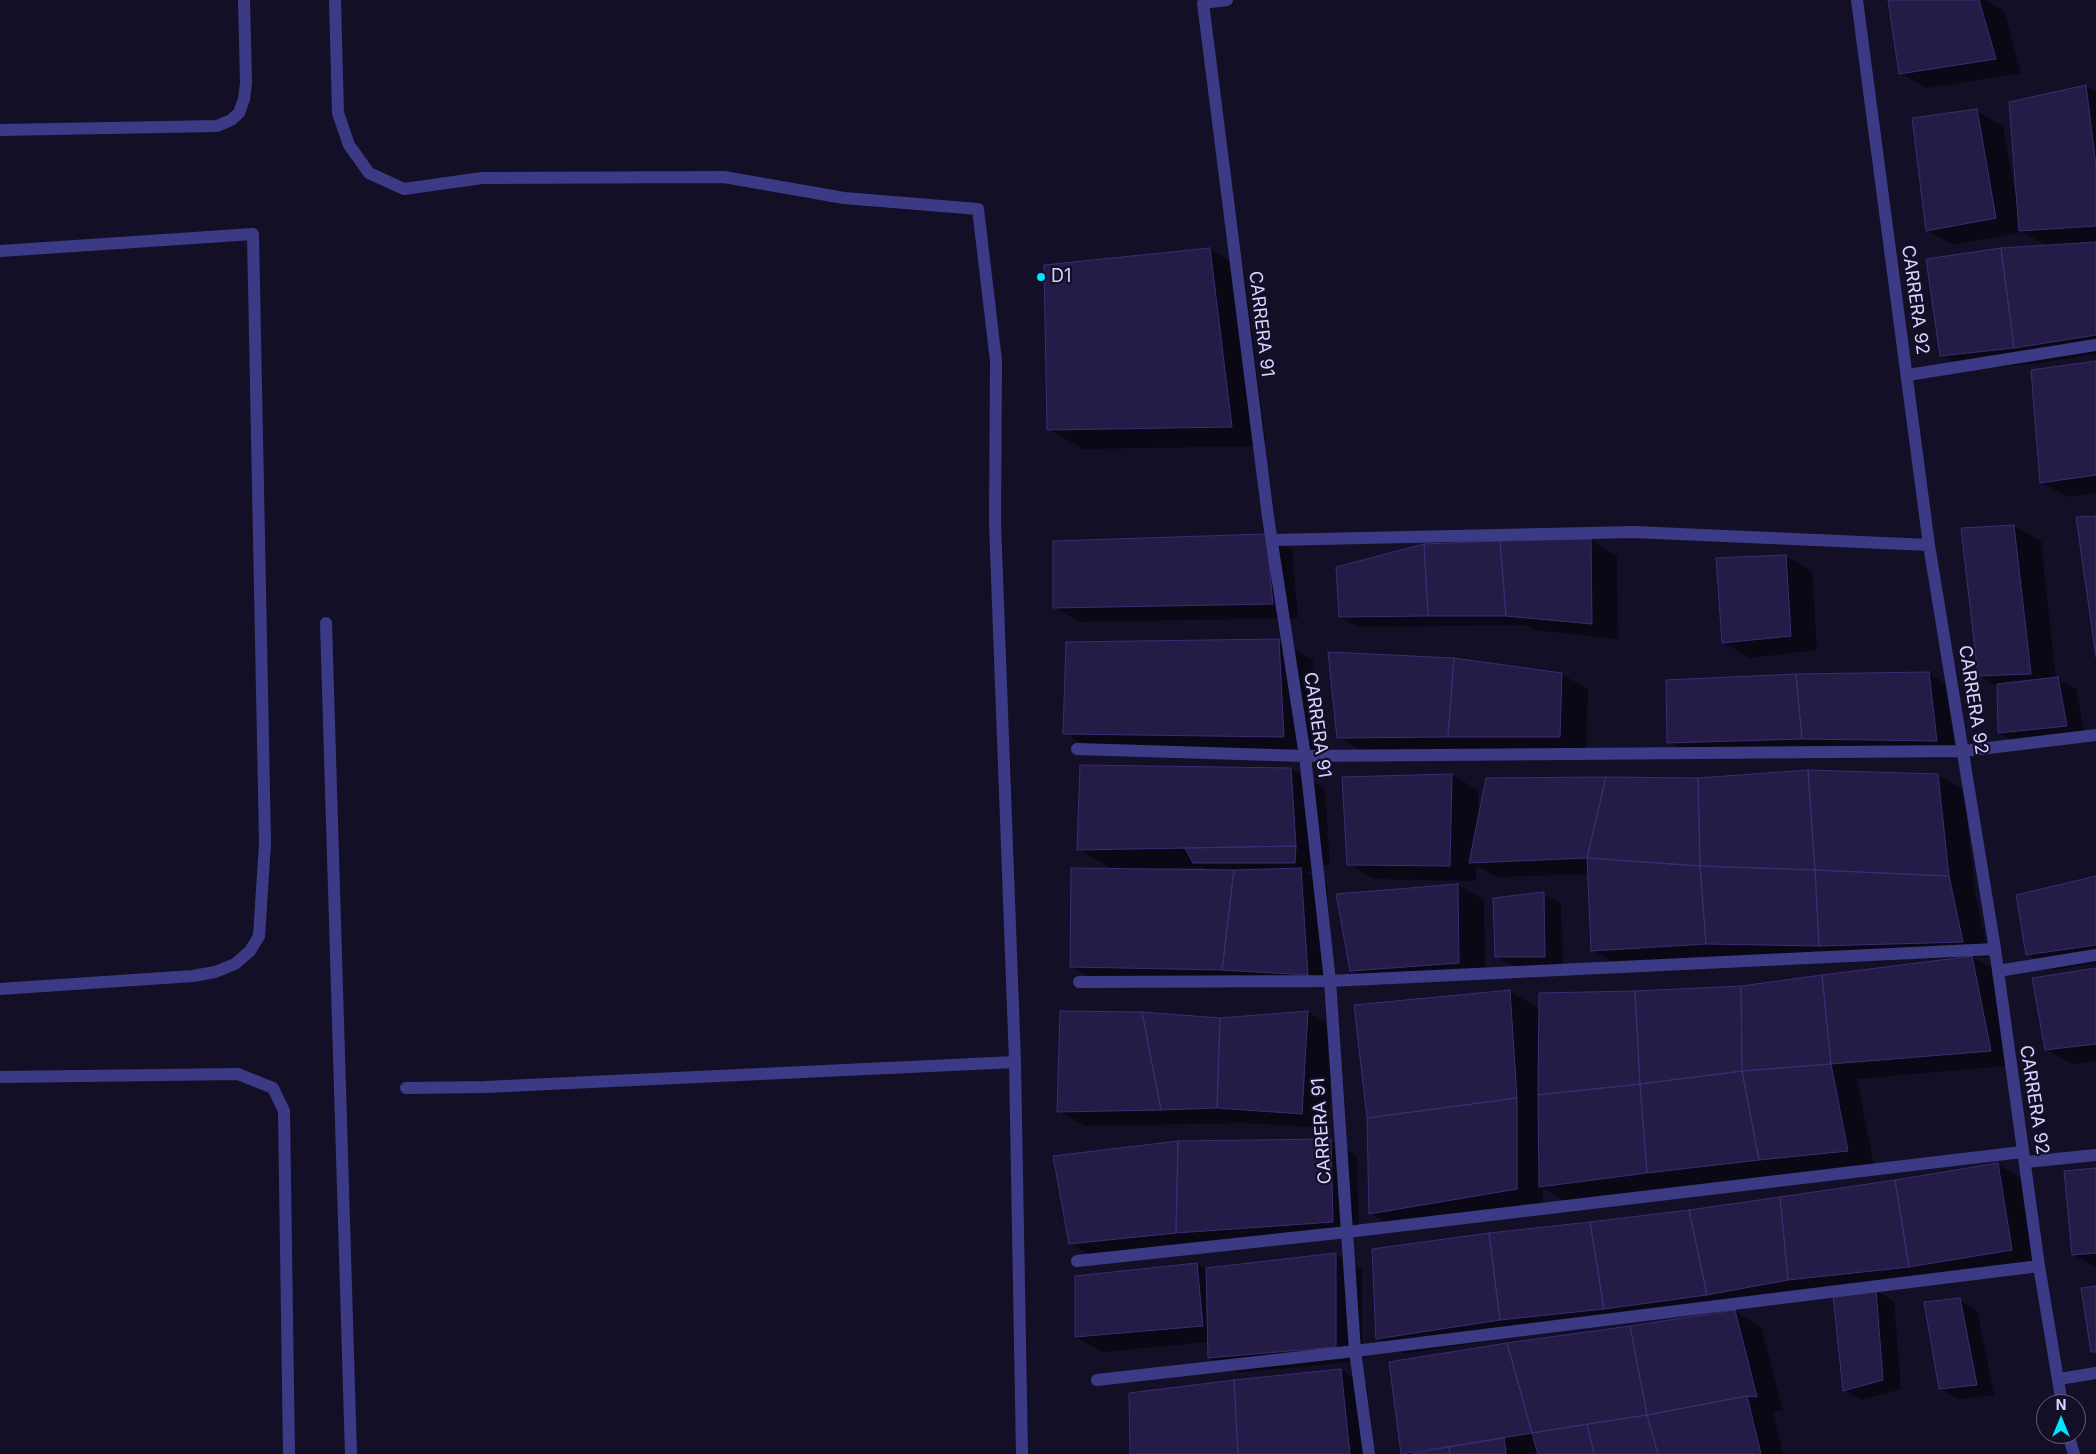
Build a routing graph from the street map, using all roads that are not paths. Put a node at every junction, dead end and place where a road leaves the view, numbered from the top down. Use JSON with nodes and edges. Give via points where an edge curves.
{"nodes":[{"id":1,"x":244,"y":0,"type":"edge"},
{"id":2,"x":335,"y":0,"type":"edge"},
{"id":3,"x":1227,"y":0,"type":"edge"},
{"id":4,"x":1857,"y":0,"type":"edge"},
{"id":5,"x":0,"y":130,"type":"edge"},
{"id":6,"x":0,"y":251,"type":"edge"},
{"id":7,"x":2096,"y":345,"type":"edge"},
{"id":8,"x":1908,"y":375,"type":"junction"},
{"id":9,"x":1273,"y":540,"type":"junction"},
{"id":10,"x":1929,"y":545,"type":"junction"},
{"id":11,"x":326,"y":623,"type":"dead end"},
{"id":12,"x":2096,"y":735,"type":"edge"},
{"id":13,"x":1077,"y":749,"type":"dead end"},
{"id":14,"x":1964,"y":751,"type":"junction"},
{"id":15,"x":1305,"y":756,"type":"junction"},
{"id":16,"x":1995,"y":949,"type":"junction"},
{"id":17,"x":2096,"y":955,"type":"edge"},
{"id":18,"x":1998,"y":970,"type":"junction"},
{"id":19,"x":1330,"y":980,"type":"junction"},
{"id":20,"x":1079,"y":982,"type":"dead end"},
{"id":21,"x":0,"y":989,"type":"edge"},
{"id":22,"x":1015,"y":1062,"type":"junction"},
{"id":23,"x":0,"y":1076,"type":"edge"},
{"id":24,"x":406,"y":1088,"type":"dead end"},
{"id":25,"x":2096,"y":1155,"type":"edge"},
{"id":26,"x":2024,"y":1158,"type":"junction"},
{"id":27,"x":1347,"y":1232,"type":"junction"},
{"id":28,"x":1077,"y":1261,"type":"dead end"},
{"id":29,"x":2039,"y":1266,"type":"junction"},
{"id":30,"x":1355,"y":1351,"type":"junction"},
{"id":31,"x":2096,"y":1374,"type":"edge"},
{"id":32,"x":2059,"y":1379,"type":"junction"},
{"id":33,"x":1097,"y":1380,"type":"dead end"},
{"id":34,"x":2061,"y":1394,"type":"edge"},
{"id":35,"x":289,"y":1454,"type":"edge"},
{"id":36,"x":351,"y":1454,"type":"edge"},
{"id":37,"x":1022,"y":1454,"type":"edge"},
{"id":38,"x":1370,"y":1454,"type":"edge"}],
"edges":[{"from":1,"to":5,"type":"street","via":[[246,83],[239,113],[230,120],[217,126]]},
{"from":2,"to":22,"type":"street","via":[[338,113],[350,145],[369,174],[404,189],[482,178],[724,177],[844,198],[978,209],[996,361],[995,522]]},
{"from":3,"to":9,"type":"street","name":"CARRERA 91","via":[[1203,3]]},
{"from":4,"to":8,"type":"street","name":"CARRERA 92"},
{"from":6,"to":21,"type":"street","via":[[253,234],[265,843],[259,936],[250,951],[235,964],[193,976]]},
{"from":7,"to":8,"type":"street"},
{"from":8,"to":10,"type":"street","name":"CARRERA 92"},
{"from":9,"to":10,"type":"street","via":[[1634,532]]},
{"from":9,"to":15,"type":"street","name":"CARRERA 91"},
{"from":10,"to":14,"type":"street","name":"CARRERA 92"},
{"from":11,"to":36,"type":"street"},
{"from":12,"to":14,"type":"street"},
{"from":13,"to":15,"type":"street"},
{"from":14,"to":15,"type":"street"},
{"from":14,"to":16,"type":"street","name":"CARRERA 92"},
{"from":15,"to":19,"type":"street","name":"CARRERA 91"},
{"from":16,"to":18,"type":"street","name":"CARRERA 92"},
{"from":16,"to":19,"type":"street"},
{"from":17,"to":18,"type":"street"},
{"from":18,"to":26,"type":"street","name":"CARRERA 92"},
{"from":19,"to":20,"type":"street"},
{"from":19,"to":27,"type":"street","name":"CARRERA 91"},
{"from":22,"to":24,"type":"street"},
{"from":22,"to":37,"type":"street"},
{"from":23,"to":35,"type":"street","via":[[238,1074],[272,1088],[284,1111]]},
{"from":25,"to":26,"type":"street"},
{"from":26,"to":27,"type":"street"},
{"from":26,"to":29,"type":"street","name":"CARRERA 92"},
{"from":27,"to":28,"type":"street"},
{"from":27,"to":30,"type":"street","name":"CARRERA 91"},
{"from":29,"to":30,"type":"street"},
{"from":29,"to":32,"type":"street","name":"CARRERA 92"},
{"from":30,"to":33,"type":"street"},
{"from":30,"to":38,"type":"street","name":"CARRERA 91"},
{"from":31,"to":32,"type":"street"},
{"from":32,"to":34,"type":"street","name":"CARRERA 92"}]}
